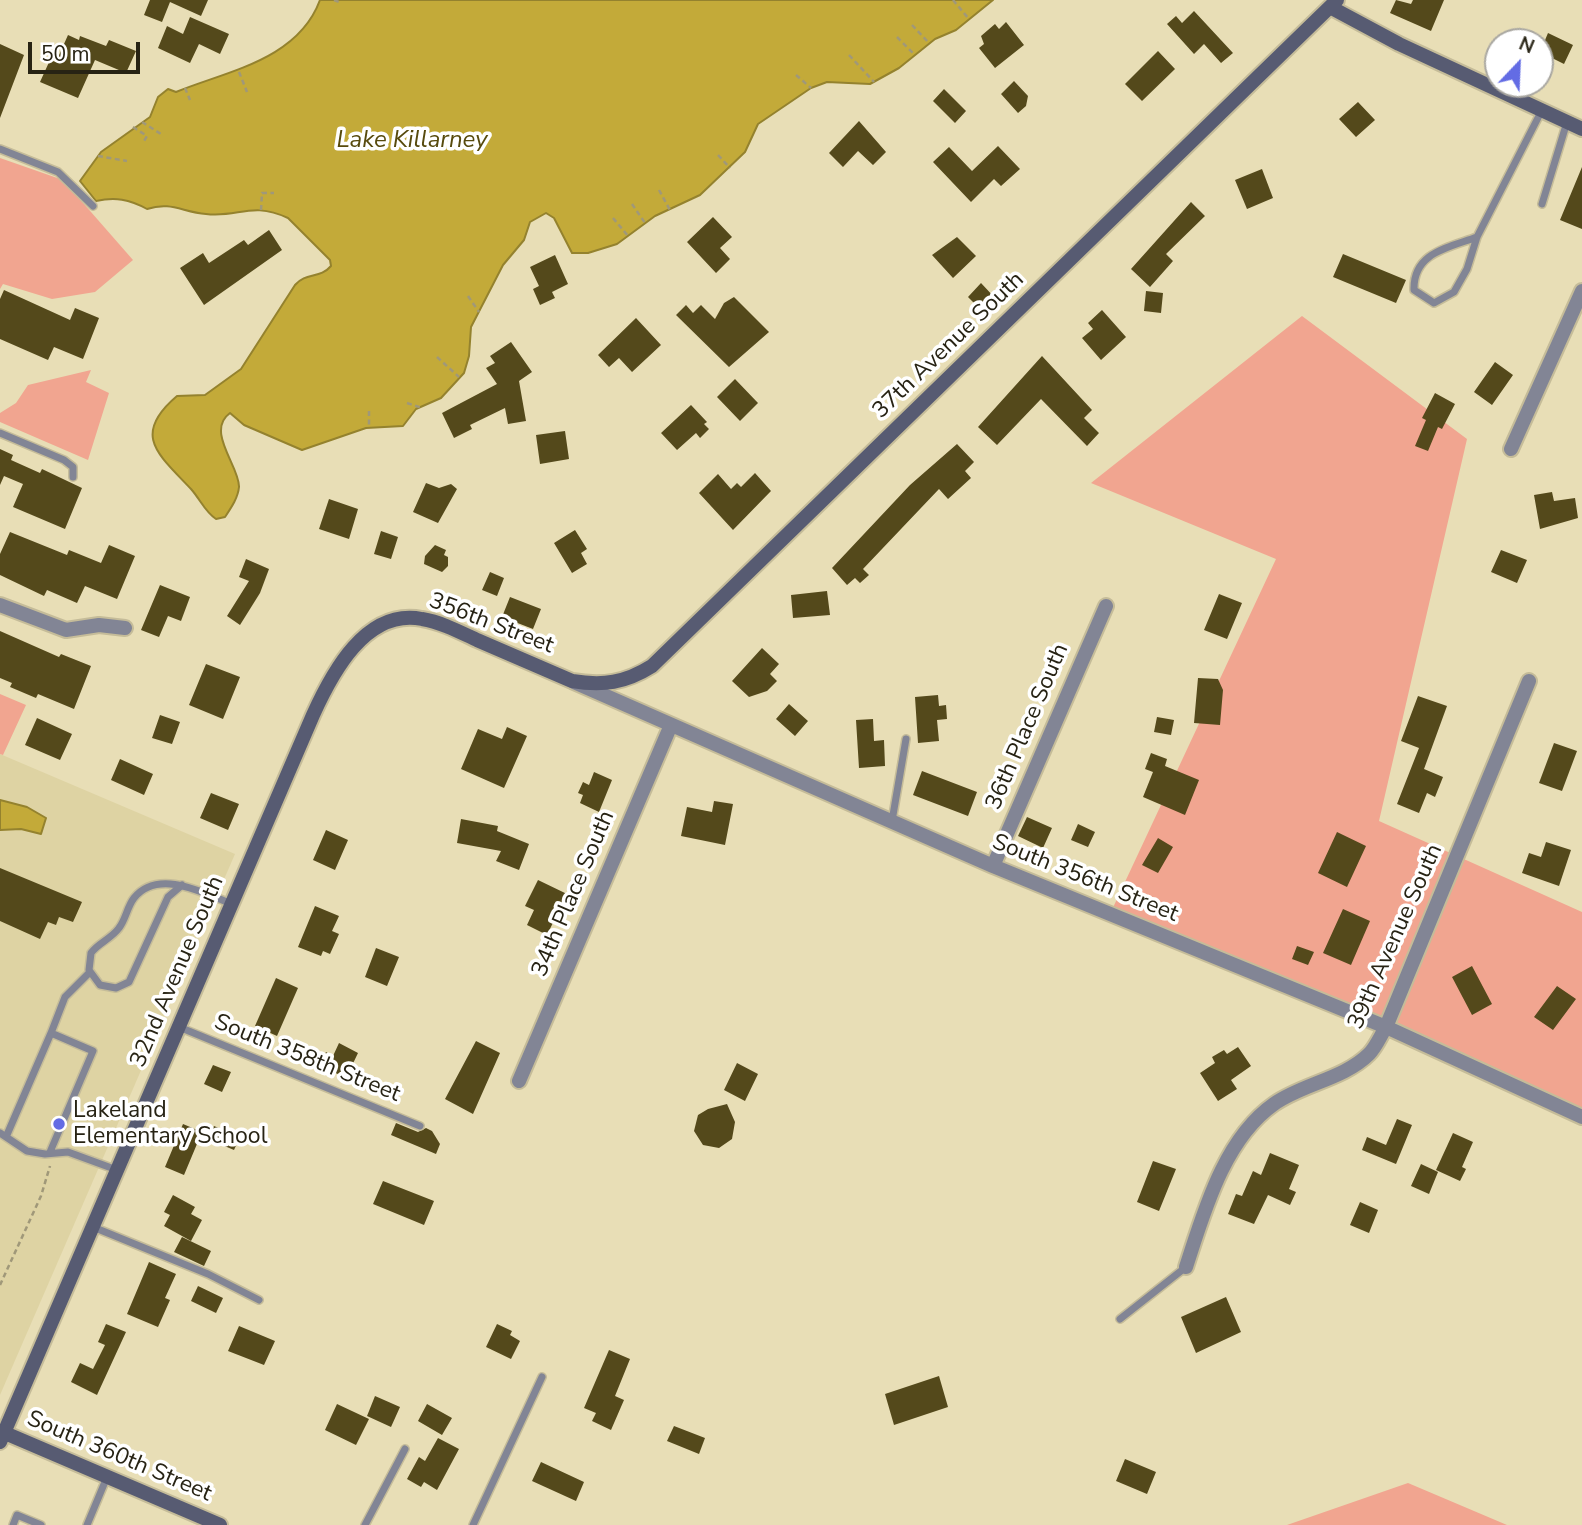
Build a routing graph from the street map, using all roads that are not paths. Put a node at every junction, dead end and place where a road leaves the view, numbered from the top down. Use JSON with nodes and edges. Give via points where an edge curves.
{"nodes":[{"id":1,"x":1334,"y":4,"type":"edge"},
{"id":2,"x":1542,"y":110,"type":"junction"},
{"id":3,"x":1567,"y":122,"type":"junction"},
{"id":4,"x":1582,"y":129,"type":"edge"},
{"id":5,"x":0,"y":149,"type":"edge"},
{"id":6,"x":1542,"y":204,"type":"dead end"},
{"id":7,"x":93,"y":206,"type":"dead end"},
{"id":8,"x":1476,"y":237,"type":"junction"},
{"id":9,"x":1582,"y":291,"type":"edge"},
{"id":10,"x":0,"y":433,"type":"edge"},
{"id":11,"x":1511,"y":449,"type":"dead end"},
{"id":12,"x":73,"y":477,"type":"dead end"},
{"id":13,"x":0,"y":605,"type":"edge"},
{"id":14,"x":1106,"y":606,"type":"dead end"},
{"id":15,"x":125,"y":628,"type":"dead end"},
{"id":16,"x":358,"y":643,"type":"joint"},
{"id":17,"x":572,"y":681,"type":"junction"},
{"id":18,"x":1529,"y":681,"type":"dead end"},
{"id":19,"x":671,"y":725,"type":"junction"},
{"id":20,"x":906,"y":738,"type":"dead end"},
{"id":21,"x":892,"y":821,"type":"junction"},
{"id":22,"x":993,"y":866,"type":"junction"},
{"id":23,"x":182,"y":886,"type":"junction"},
{"id":24,"x":232,"y":904,"type":"junction"},
{"id":25,"x":90,"y":972,"type":"junction"},
{"id":26,"x":179,"y":1027,"type":"junction"},
{"id":27,"x":1386,"y":1027,"type":"junction"},
{"id":28,"x":51,"y":1033,"type":"junction"},
{"id":29,"x":519,"y":1081,"type":"dead end"},
{"id":30,"x":1582,"y":1117,"type":"edge"},
{"id":31,"x":420,"y":1126,"type":"dead end"},
{"id":32,"x":3,"y":1135,"type":"edge"},
{"id":33,"x":52,"y":1152,"type":"junction"},
{"id":34,"x":117,"y":1170,"type":"junction"},
{"id":35,"x":93,"y":1227,"type":"junction"},
{"id":36,"x":1186,"y":1267,"type":"joint"},
{"id":37,"x":259,"y":1300,"type":"dead end"},
{"id":38,"x":1120,"y":1319,"type":"dead end"},
{"id":39,"x":542,"y":1377,"type":"dead end"},
{"id":40,"x":1,"y":1435,"type":"edge"},
{"id":41,"x":405,"y":1449,"type":"dead end"},
{"id":42,"x":107,"y":1476,"type":"junction"},
{"id":43,"x":13,"y":1525,"type":"edge"},
{"id":44,"x":41,"y":1525,"type":"edge"},
{"id":45,"x":87,"y":1525,"type":"edge"},
{"id":46,"x":220,"y":1525,"type":"edge"},
{"id":47,"x":365,"y":1525,"type":"edge"},
{"id":48,"x":473,"y":1525,"type":"edge"}],
"edges":[{"from":1,"to":2,"type":"street","via":[[1399,44]]},
{"from":1,"to":17,"type":"street","name":"37th Avenue South","via":[[666,653],[621,682],[593,685]]},
{"from":2,"to":3,"type":"street"},
{"from":2,"to":8,"type":"lane"},
{"from":3,"to":4,"type":"street"},
{"from":3,"to":6,"type":"lane"},
{"from":5,"to":7,"type":"lane","via":[[58,172]]},
{"from":8,"to":8,"type":"lane","via":[[1467,269],[1454,292],[1434,303],[1414,290],[1413,274],[1423,260]]},
{"from":9,"to":11,"type":"street"},
{"from":10,"to":12,"type":"lane","via":[[64,460],[73,467]]},
{"from":13,"to":15,"type":"street","via":[[65,630],[99,625]]},
{"from":14,"to":22,"type":"street","name":"36th Place South"},
{"from":16,"to":17,"type":"street","name":"356th Street","via":[[384,623],[422,619]]},
{"from":16,"to":24,"type":"street","name":"32nd Avenue South","via":[[323,693]]},
{"from":17,"to":19,"type":"street","name":"South 356th Street"},
{"from":18,"to":27,"type":"street","name":"39th Avenue South"},
{"from":19,"to":21,"type":"street","name":"South 356th Street"},
{"from":19,"to":29,"type":"street","name":"34th Place South"},
{"from":20,"to":21,"type":"lane"},
{"from":21,"to":22,"type":"street","name":"South 356th Street"},
{"from":22,"to":27,"type":"street","name":"South 356th Street"},
{"from":23,"to":24,"type":"lane"},
{"from":23,"to":25,"type":"lane","via":[[153,886],[134,898],[116,932],[90,953]]},
{"from":23,"to":25,"type":"lane","via":[[168,897],[129,982],[108,989]]},
{"from":24,"to":26,"type":"street","name":"32nd Avenue South"},
{"from":25,"to":28,"type":"lane","via":[[65,997]]},
{"from":26,"to":31,"type":"lane","name":"South 358th Street"},
{"from":26,"to":34,"type":"street","name":"32nd Avenue South"},
{"from":27,"to":30,"type":"street","name":"South 356th Street"},
{"from":27,"to":36,"type":"street","name":"39th Avenue South","via":[[1369,1054],[1273,1104],[1250,1128],[1216,1178]]},
{"from":28,"to":32,"type":"lane"},
{"from":28,"to":33,"type":"lane","via":[[93,1051]]},
{"from":32,"to":33,"type":"lane","via":[[27,1152]]},
{"from":33,"to":34,"type":"lane","via":[[80,1155]]},
{"from":34,"to":35,"type":"street","name":"32nd Avenue South"},
{"from":35,"to":37,"type":"lane"},
{"from":35,"to":40,"type":"street","name":"32nd Avenue South"},
{"from":36,"to":38,"type":"lane"},
{"from":39,"to":48,"type":"lane"},
{"from":40,"to":42,"type":"street","name":"South 360th Street"},
{"from":41,"to":47,"type":"lane"},
{"from":42,"to":45,"type":"lane"},
{"from":42,"to":46,"type":"street","name":"South 360th Street"},
{"from":43,"to":44,"type":"lane","via":[[17,1515]]}]}
